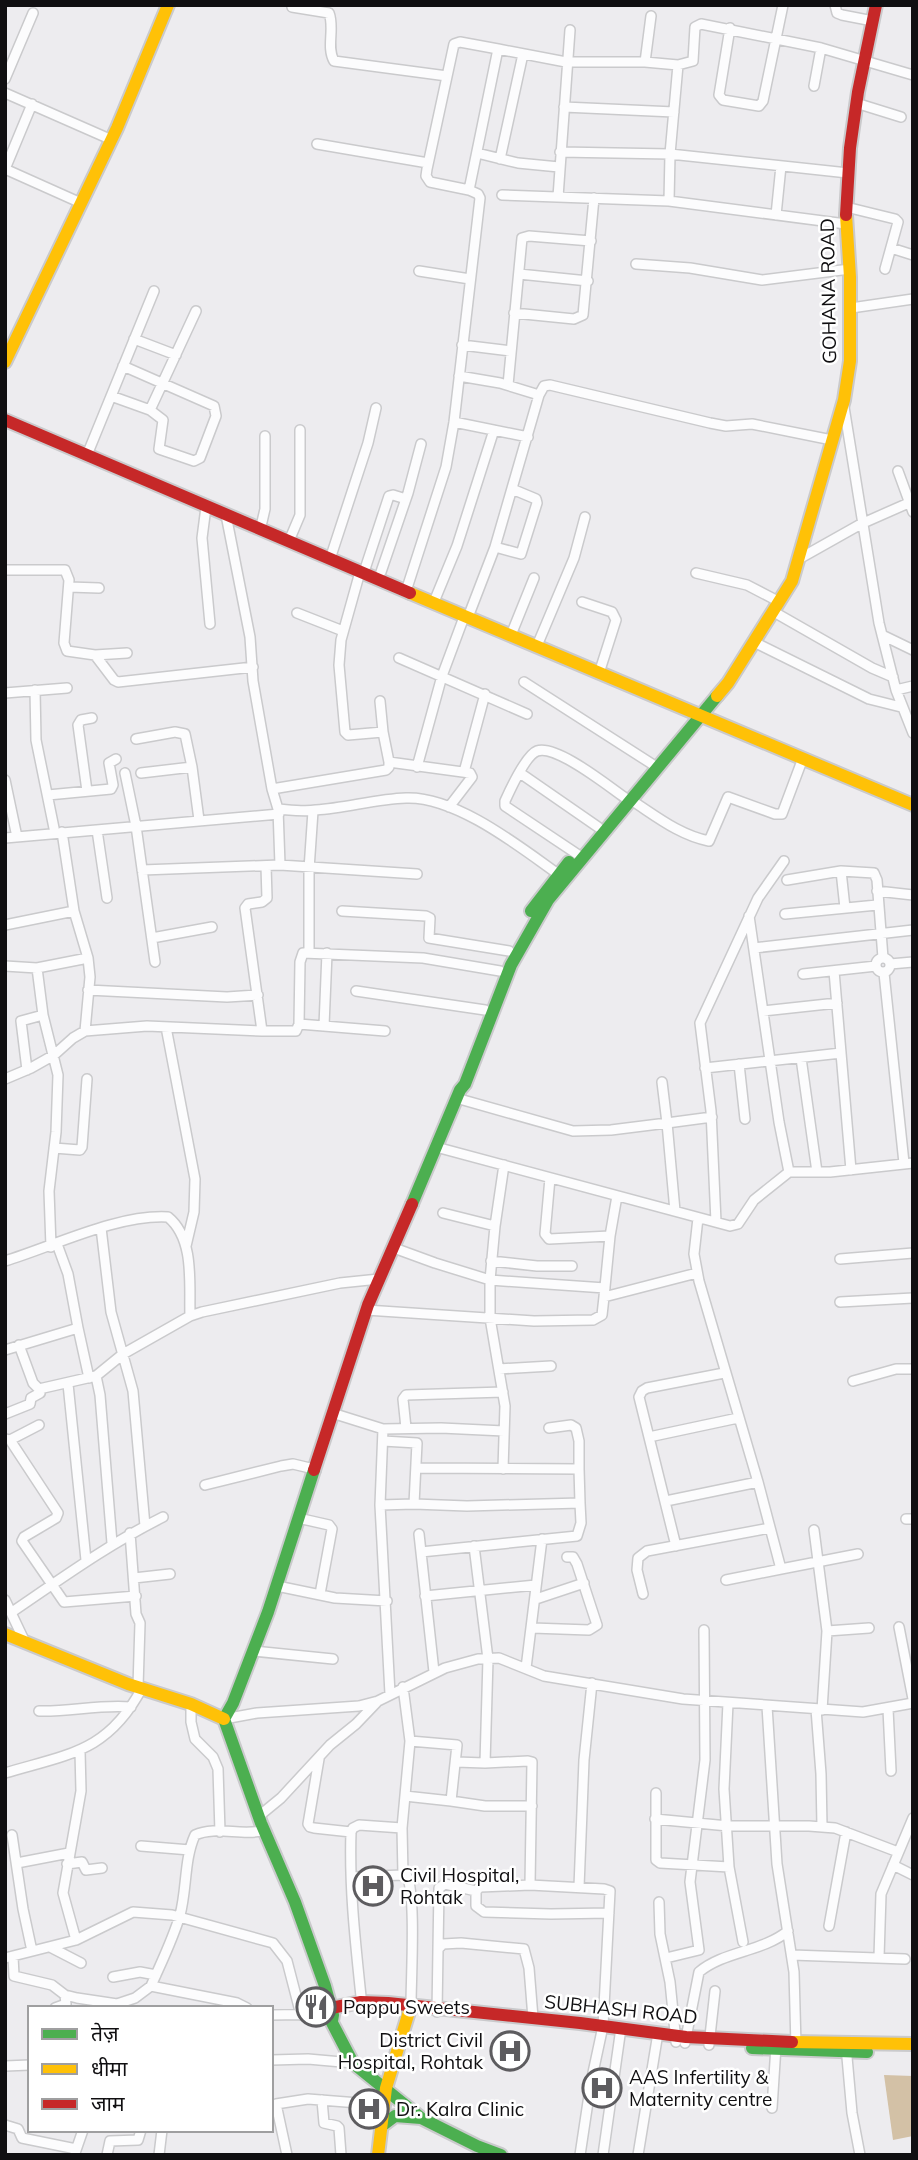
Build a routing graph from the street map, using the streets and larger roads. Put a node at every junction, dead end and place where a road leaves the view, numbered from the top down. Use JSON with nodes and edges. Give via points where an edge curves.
{"nodes":[{"id":1,"x":168,"y":5,"type":"edge"},
{"id":2,"x":783,"y":5,"type":"edge"},
{"id":3,"x":835,"y":5,"type":"edge"},
{"id":4,"x":876,"y":5,"type":"edge"},
{"id":5,"x":292,"y":7,"type":"dead end"},
{"id":6,"x":33,"y":13,"type":"dead end"},
{"id":7,"x":651,"y":16,"type":"dead end"},
{"id":8,"x":873,"y":21,"type":"junction"},
{"id":9,"x":730,"y":29,"type":"junction"},
{"id":10,"x":570,"y":30,"type":"dead end"},
{"id":11,"x":777,"y":39,"type":"junction"},
{"id":12,"x":821,"y":48,"type":"junction"},
{"id":13,"x":498,"y":49,"type":"junction"},
{"id":14,"x":523,"y":54,"type":"junction"},
{"id":15,"x":865,"y":60,"type":"junction"},
{"id":16,"x":566,"y":62,"type":"junction"},
{"id":17,"x":645,"y":62,"type":"junction"},
{"id":18,"x":678,"y":65,"type":"junction"},
{"id":19,"x":913,"y":75,"type":"edge"},
{"id":20,"x":447,"y":76,"type":"junction"},
{"id":21,"x":5,"y":79,"type":"edge"},
{"id":22,"x":814,"y":86,"type":"dead end"},
{"id":23,"x":5,"y":93,"type":"edge"},
{"id":24,"x":856,"y":103,"type":"junction"},
{"id":25,"x":32,"y":104,"type":"junction"},
{"id":26,"x":564,"y":107,"type":"junction"},
{"id":27,"x":674,"y":112,"type":"junction"},
{"id":28,"x":901,"y":117,"type":"dead end"},
{"id":29,"x":112,"y":139,"type":"junction"},
{"id":30,"x":317,"y":144,"type":"dead end"},
{"id":31,"x":560,"y":152,"type":"junction"},
{"id":32,"x":477,"y":153,"type":"junction"},
{"id":33,"x":670,"y":154,"type":"junction"},
{"id":34,"x":500,"y":159,"type":"junction"},
{"id":35,"x":428,"y":163,"type":"junction"},
{"id":36,"x":780,"y":166,"type":"junction"},
{"id":37,"x":559,"y":167,"type":"junction"},
{"id":38,"x":5,"y":169,"type":"edge"},
{"id":39,"x":848,"y":173,"type":"junction"},
{"id":40,"x":469,"y":190,"type":"junction"},
{"id":41,"x":502,"y":195,"type":"dead end"},
{"id":42,"x":558,"y":197,"type":"junction"},
{"id":43,"x":594,"y":198,"type":"junction"},
{"id":44,"x":668,"y":201,"type":"junction"},
{"id":45,"x":81,"y":203,"type":"junction"},
{"id":46,"x":846,"y":207,"type":"junction"},
{"id":47,"x":776,"y":215,"type":"junction"},
{"id":48,"x":846,"y":224,"type":"junction"},
{"id":49,"x":590,"y":240,"type":"junction"},
{"id":50,"x":891,"y":248,"type":"junction"},
{"id":51,"x":913,"y":256,"type":"edge"},
{"id":52,"x":636,"y":264,"type":"dead end"},
{"id":53,"x":849,"y":269,"type":"junction"},
{"id":54,"x":885,"y":269,"type":"dead end"},
{"id":55,"x":419,"y":271,"type":"dead end"},
{"id":56,"x":519,"y":274,"type":"junction"},
{"id":57,"x":470,"y":279,"type":"junction"},
{"id":58,"x":588,"y":281,"type":"junction"},
{"id":59,"x":154,"y":290,"type":"dead end"},
{"id":60,"x":913,"y":299,"type":"edge"},
{"id":61,"x":851,"y":308,"type":"junction"},
{"id":62,"x":196,"y":311,"type":"dead end"},
{"id":63,"x":514,"y":313,"type":"junction"},
{"id":64,"x":134,"y":339,"type":"junction"},
{"id":65,"x":10,"y":341,"type":"edge"},
{"id":66,"x":462,"y":345,"type":"junction"},
{"id":67,"x":511,"y":351,"type":"junction"},
{"id":68,"x":176,"y":355,"type":"junction"},
{"id":69,"x":5,"y":362,"type":"edge"},
{"id":70,"x":123,"y":366,"type":"junction"},
{"id":71,"x":459,"y":376,"type":"junction"},
{"id":72,"x":163,"y":384,"type":"junction"},
{"id":73,"x":508,"y":385,"type":"junction"},
{"id":74,"x":539,"y":395,"type":"junction"},
{"id":75,"x":111,"y":396,"type":"junction"},
{"id":76,"x":844,"y":403,"type":"junction"},
{"id":77,"x":376,"y":408,"type":"dead end"},
{"id":78,"x":149,"y":410,"type":"junction"},
{"id":79,"x":5,"y":412,"type":"edge"},
{"id":80,"x":5,"y":420,"type":"edge"},
{"id":81,"x":454,"y":422,"type":"junction"},
{"id":82,"x":494,"y":429,"type":"junction"},
{"id":83,"x":300,"y":430,"type":"dead end"},
{"id":84,"x":265,"y":436,"type":"dead end"},
{"id":85,"x":528,"y":437,"type":"junction"},
{"id":86,"x":832,"y":440,"type":"junction"},
{"id":87,"x":421,"y":444,"type":"dead end"},
{"id":88,"x":89,"y":451,"type":"junction"},
{"id":89,"x":898,"y":471,"type":"dead end"},
{"id":90,"x":512,"y":489,"type":"junction"},
{"id":91,"x":406,"y":499,"type":"junction"},
{"id":92,"x":911,"y":505,"type":"edge"},
{"id":93,"x":206,"y":507,"type":"junction"},
{"id":94,"x":234,"y":515,"type":"junction"},
{"id":95,"x":585,"y":517,"type":"dead end"},
{"id":96,"x":262,"y":522,"type":"junction"},
{"id":97,"x":861,"y":524,"type":"junction"},
{"id":98,"x":290,"y":538,"type":"junction"},
{"id":99,"x":495,"y":547,"type":"junction"},
{"id":100,"x":332,"y":553,"type":"junction"},
{"id":101,"x":795,"y":566,"type":"junction"},
{"id":102,"x":363,"y":569,"type":"junction"},
{"id":103,"x":5,"y":570,"type":"edge"},
{"id":104,"x":381,"y":572,"type":"junction"},
{"id":105,"x":696,"y":573,"type":"dead end"},
{"id":106,"x":534,"y":578,"type":"dead end"},
{"id":107,"x":408,"y":585,"type":"junction"},
{"id":108,"x":69,"y":587,"type":"junction"},
{"id":109,"x":99,"y":588,"type":"dead end"},
{"id":110,"x":436,"y":597,"type":"junction"},
{"id":111,"x":582,"y":602,"type":"dead end"},
{"id":112,"x":774,"y":606,"type":"junction"},
{"id":113,"x":297,"y":613,"type":"dead end"},
{"id":114,"x":467,"y":614,"type":"junction"},
{"id":115,"x":210,"y":624,"type":"dead end"},
{"id":116,"x":513,"y":630,"type":"junction"},
{"id":117,"x":343,"y":631,"type":"junction"},
{"id":118,"x":882,"y":635,"type":"junction"},
{"id":119,"x":539,"y":641,"type":"junction"},
{"id":120,"x":754,"y":642,"type":"junction"},
{"id":121,"x":913,"y":650,"type":"edge"},
{"id":122,"x":127,"y":653,"type":"dead end"},
{"id":123,"x":95,"y":655,"type":"junction"},
{"id":124,"x":399,"y":658,"type":"dead end"},
{"id":125,"x":253,"y":667,"type":"junction"},
{"id":126,"x":601,"y":667,"type":"junction"},
{"id":127,"x":442,"y":676,"type":"junction"},
{"id":128,"x":892,"y":677,"type":"junction"},
{"id":129,"x":524,"y":682,"type":"dead end"},
{"id":130,"x":913,"y":686,"type":"edge"},
{"id":131,"x":67,"y":688,"type":"dead end"},
{"id":132,"x":35,"y":690,"type":"junction"},
{"id":133,"x":896,"y":690,"type":"junction"},
{"id":134,"x":5,"y":693,"type":"edge"},
{"id":135,"x":485,"y":695,"type":"junction"},
{"id":136,"x":380,"y":701,"type":"dead end"},
{"id":137,"x":901,"y":707,"type":"junction"},
{"id":138,"x":697,"y":712,"type":"junction"},
{"id":139,"x":527,"y":714,"type":"dead end"},
{"id":140,"x":92,"y":718,"type":"dead end"},
{"id":141,"x":383,"y":732,"type":"junction"},
{"id":142,"x":913,"y":733,"type":"edge"},
{"id":143,"x":136,"y":739,"type":"dead end"},
{"id":144,"x":803,"y":758,"type":"junction"},
{"id":145,"x":116,"y":759,"type":"dead end"},
{"id":146,"x":389,"y":762,"type":"junction"},
{"id":147,"x":652,"y":764,"type":"junction"},
{"id":148,"x":192,"y":766,"type":"junction"},
{"id":149,"x":417,"y":767,"type":"junction"},
{"id":150,"x":464,"y":772,"type":"junction"},
{"id":151,"x":125,"y":773,"type":"dead end"},
{"id":152,"x":141,"y":773,"type":"dead end"},
{"id":153,"x":520,"y":773,"type":"junction"},
{"id":154,"x":5,"y":780,"type":"edge"},
{"id":155,"x":272,"y":789,"type":"junction"},
{"id":156,"x":87,"y":791,"type":"junction"},
{"id":157,"x":48,"y":795,"type":"junction"},
{"id":158,"x":627,"y":799,"type":"junction"},
{"id":159,"x":913,"y":805,"type":"edge"},
{"id":160,"x":449,"y":807,"type":"junction"},
{"id":161,"x":313,"y":811,"type":"junction"},
{"id":162,"x":278,"y":812,"type":"junction"},
{"id":163,"x":199,"y":820,"type":"junction"},
{"id":164,"x":136,"y":825,"type":"junction"},
{"id":165,"x":598,"y":827,"type":"junction"},
{"id":166,"x":97,"y":830,"type":"junction"},
{"id":167,"x":58,"y":833,"type":"junction"},
{"id":168,"x":17,"y":837,"type":"junction"},
{"id":169,"x":5,"y":838,"type":"edge"},
{"id":170,"x":580,"y":855,"type":"junction"},
{"id":171,"x":784,"y":861,"type":"dead end"},
{"id":172,"x":265,"y":866,"type":"junction"},
{"id":173,"x":280,"y":866,"type":"junction"},
{"id":174,"x":309,"y":869,"type":"junction"},
{"id":175,"x":142,"y":870,"type":"junction"},
{"id":176,"x":841,"y":871,"type":"junction"},
{"id":177,"x":417,"y":874,"type":"dead end"},
{"id":178,"x":558,"y":874,"type":"junction"},
{"id":179,"x":787,"y":880,"type":"dead end"},
{"id":180,"x":877,"y":891,"type":"junction"},
{"id":181,"x":913,"y":895,"type":"edge"},
{"id":182,"x":107,"y":898,"type":"dead end"},
{"id":183,"x":877,"y":905,"type":"junction"},
{"id":184,"x":845,"y":908,"type":"junction"},
{"id":185,"x":74,"y":911,"type":"junction"},
{"id":186,"x":342,"y":911,"type":"dead end"},
{"id":187,"x":785,"y":914,"type":"dead end"},
{"id":188,"x":749,"y":916,"type":"junction"},
{"id":189,"x":5,"y":925,"type":"edge"},
{"id":190,"x":212,"y":927,"type":"dead end"},
{"id":191,"x":913,"y":930,"type":"edge"},
{"id":192,"x":881,"y":934,"type":"junction"},
{"id":193,"x":152,"y":938,"type":"junction"},
{"id":194,"x":754,"y":948,"type":"junction"},
{"id":195,"x":509,"y":951,"type":"junction"},
{"id":196,"x":309,"y":953,"type":"junction"},
{"id":197,"x":327,"y":953,"type":"junction"},
{"id":198,"x":88,"y":958,"type":"junction"},
{"id":199,"x":887,"y":961,"type":"junction"},
{"id":200,"x":155,"y":962,"type":"dead end"},
{"id":201,"x":913,"y":962,"type":"edge"},
{"id":202,"x":5,"y":966,"type":"edge"},
{"id":203,"x":37,"y":968,"type":"junction"},
{"id":204,"x":880,"y":969,"type":"junction"},
{"id":205,"x":500,"y":971,"type":"junction"},
{"id":206,"x":834,"y":971,"type":"junction"},
{"id":207,"x":803,"y":974,"type":"dead end"},
{"id":208,"x":88,"y":990,"type":"junction"},
{"id":209,"x":356,"y":991,"type":"dead end"},
{"id":210,"x":258,"y":995,"type":"junction"},
{"id":211,"x":836,"y":1003,"type":"junction"},
{"id":212,"x":485,"y":1010,"type":"junction"},
{"id":213,"x":763,"y":1012,"type":"junction"},
{"id":214,"x":43,"y":1015,"type":"junction"},
{"id":215,"x":299,"y":1024,"type":"junction"},
{"id":216,"x":324,"y":1026,"type":"junction"},
{"id":217,"x":166,"y":1027,"type":"junction"},
{"id":218,"x":85,"y":1031,"type":"junction"},
{"id":219,"x":262,"y":1031,"type":"junction"},
{"id":220,"x":385,"y":1031,"type":"dead end"},
{"id":221,"x":841,"y":1053,"type":"junction"},
{"id":222,"x":54,"y":1055,"type":"junction"},
{"id":223,"x":801,"y":1058,"type":"junction"},
{"id":224,"x":770,"y":1061,"type":"junction"},
{"id":225,"x":738,"y":1065,"type":"junction"},
{"id":226,"x":705,"y":1068,"type":"junction"},
{"id":227,"x":27,"y":1070,"type":"junction"},
{"id":228,"x":5,"y":1079,"type":"edge"},
{"id":229,"x":87,"y":1079,"type":"dead end"},
{"id":230,"x":662,"y":1083,"type":"dead end"},
{"id":231,"x":458,"y":1094,"type":"junction"},
{"id":232,"x":712,"y":1117,"type":"junction"},
{"id":233,"x":745,"y":1119,"type":"dead end"},
{"id":234,"x":667,"y":1123,"type":"junction"},
{"id":235,"x":436,"y":1147,"type":"junction"},
{"id":236,"x":54,"y":1148,"type":"junction"},
{"id":237,"x":909,"y":1163,"type":"edge"},
{"id":238,"x":504,"y":1166,"type":"junction"},
{"id":239,"x":851,"y":1170,"type":"junction"},
{"id":240,"x":789,"y":1172,"type":"junction"},
{"id":241,"x":817,"y":1172,"type":"junction"},
{"id":242,"x":550,"y":1178,"type":"junction"},
{"id":243,"x":617,"y":1196,"type":"junction"},
{"id":244,"x":675,"y":1211,"type":"junction"},
{"id":245,"x":443,"y":1213,"type":"dead end"},
{"id":246,"x":698,"y":1217,"type":"junction"},
{"id":247,"x":716,"y":1222,"type":"junction"},
{"id":248,"x":495,"y":1226,"type":"junction"},
{"id":249,"x":100,"y":1228,"type":"junction"},
{"id":250,"x":610,"y":1236,"type":"junction"},
{"id":251,"x":54,"y":1245,"type":"junction"},
{"id":252,"x":186,"y":1246,"type":"junction"},
{"id":253,"x":394,"y":1248,"type":"junction"},
{"id":254,"x":913,"y":1253,"type":"edge"},
{"id":255,"x":840,"y":1259,"type":"dead end"},
{"id":256,"x":5,"y":1261,"type":"edge"},
{"id":257,"x":491,"y":1261,"type":"junction"},
{"id":258,"x":572,"y":1266,"type":"dead end"},
{"id":259,"x":697,"y":1273,"type":"junction"},
{"id":260,"x":379,"y":1279,"type":"junction"},
{"id":261,"x":490,"y":1280,"type":"junction"},
{"id":262,"x":605,"y":1292,"type":"junction"},
{"id":263,"x":913,"y":1298,"type":"edge"},
{"id":264,"x":840,"y":1302,"type":"dead end"},
{"id":265,"x":366,"y":1310,"type":"junction"},
{"id":266,"x":190,"y":1316,"type":"junction"},
{"id":267,"x":490,"y":1318,"type":"junction"},
{"id":268,"x":78,"y":1328,"type":"junction"},
{"id":269,"x":19,"y":1345,"type":"junction"},
{"id":270,"x":5,"y":1350,"type":"edge"},
{"id":271,"x":123,"y":1354,"type":"junction"},
{"id":272,"x":551,"y":1366,"type":"dead end"},
{"id":273,"x":499,"y":1369,"type":"junction"},
{"id":274,"x":913,"y":1369,"type":"edge"},
{"id":275,"x":724,"y":1373,"type":"junction"},
{"id":276,"x":93,"y":1377,"type":"junction"},
{"id":277,"x":853,"y":1381,"type":"dead end"},
{"id":278,"x":68,"y":1384,"type":"junction"},
{"id":279,"x":39,"y":1389,"type":"junction"},
{"id":280,"x":503,"y":1392,"type":"junction"},
{"id":281,"x":332,"y":1413,"type":"junction"},
{"id":282,"x":5,"y":1414,"type":"edge"},
{"id":283,"x":738,"y":1418,"type":"junction"},
{"id":284,"x":39,"y":1425,"type":"dead end"},
{"id":285,"x":406,"y":1428,"type":"junction"},
{"id":286,"x":549,"y":1428,"type":"dead end"},
{"id":287,"x":383,"y":1429,"type":"junction"},
{"id":288,"x":504,"y":1431,"type":"junction"},
{"id":289,"x":649,"y":1437,"type":"junction"},
{"id":290,"x":8,"y":1439,"type":"edge"},
{"id":291,"x":383,"y":1441,"type":"junction"},
{"id":292,"x":416,"y":1468,"type":"junction"},
{"id":293,"x":314,"y":1469,"type":"junction"},
{"id":294,"x":503,"y":1469,"type":"junction"},
{"id":295,"x":579,"y":1469,"type":"junction"},
{"id":296,"x":758,"y":1482,"type":"junction"},
{"id":297,"x":205,"y":1485,"type":"dead end"},
{"id":298,"x":666,"y":1501,"type":"junction"},
{"id":299,"x":580,"y":1503,"type":"junction"},
{"id":300,"x":414,"y":1504,"type":"junction"},
{"id":301,"x":380,"y":1505,"type":"junction"},
{"id":302,"x":163,"y":1517,"type":"dead end"},
{"id":303,"x":298,"y":1518,"type":"junction"},
{"id":304,"x":145,"y":1526,"type":"junction"},
{"id":305,"x":770,"y":1528,"type":"junction"},
{"id":306,"x":814,"y":1530,"type":"dead end"},
{"id":307,"x":130,"y":1533,"type":"junction"},
{"id":308,"x":419,"y":1534,"type":"dead end"},
{"id":309,"x":541,"y":1539,"type":"junction"},
{"id":310,"x":112,"y":1543,"type":"junction"},
{"id":311,"x":474,"y":1546,"type":"junction"},
{"id":312,"x":676,"y":1546,"type":"junction"},
{"id":313,"x":421,"y":1552,"type":"junction"},
{"id":314,"x":858,"y":1554,"type":"dead end"},
{"id":315,"x":567,"y":1557,"type":"dead end"},
{"id":316,"x":86,"y":1560,"type":"junction"},
{"id":317,"x":820,"y":1562,"type":"junction"},
{"id":318,"x":780,"y":1569,"type":"junction"},
{"id":319,"x":170,"y":1574,"type":"dead end"},
{"id":320,"x":134,"y":1577,"type":"junction"},
{"id":321,"x":726,"y":1580,"type":"dead end"},
{"id":322,"x":584,"y":1583,"type":"junction"},
{"id":323,"x":537,"y":1585,"type":"junction"},
{"id":324,"x":50,"y":1586,"type":"junction"},
{"id":325,"x":277,"y":1586,"type":"junction"},
{"id":326,"x":480,"y":1591,"type":"junction"},
{"id":327,"x":320,"y":1594,"type":"junction"},
{"id":328,"x":642,"y":1594,"type":"dead end"},
{"id":329,"x":136,"y":1596,"type":"junction"},
{"id":330,"x":425,"y":1596,"type":"junction"},
{"id":331,"x":536,"y":1599,"type":"junction"},
{"id":332,"x":5,"y":1600,"type":"edge"},
{"id":333,"x":387,"y":1601,"type":"junction"},
{"id":334,"x":11,"y":1616,"type":"edge"},
{"id":335,"x":900,"y":1627,"type":"dead end"},
{"id":336,"x":532,"y":1628,"type":"junction"},
{"id":337,"x":869,"y":1628,"type":"dead end"},
{"id":338,"x":704,"y":1630,"type":"dead end"},
{"id":339,"x":827,"y":1631,"type":"junction"},
{"id":340,"x":5,"y":1634,"type":"edge"},
{"id":341,"x":24,"y":1640,"type":"junction"},
{"id":342,"x":253,"y":1651,"type":"junction"},
{"id":343,"x":333,"y":1658,"type":"dead end"},
{"id":344,"x":488,"y":1659,"type":"junction"},
{"id":345,"x":526,"y":1668,"type":"junction"},
{"id":346,"x":434,"y":1672,"type":"junction"},
{"id":347,"x":592,"y":1683,"type":"junction"},
{"id":348,"x":140,"y":1687,"type":"junction"},
{"id":349,"x":403,"y":1687,"type":"junction"},
{"id":350,"x":390,"y":1694,"type":"junction"},
{"id":351,"x":378,"y":1701,"type":"junction"},
{"id":352,"x":705,"y":1701,"type":"junction"},
{"id":353,"x":913,"y":1701,"type":"edge"},
{"id":354,"x":729,"y":1703,"type":"junction"},
{"id":355,"x":191,"y":1704,"type":"junction"},
{"id":356,"x":766,"y":1706,"type":"junction"},
{"id":357,"x":131,"y":1707,"type":"junction"},
{"id":358,"x":819,"y":1709,"type":"junction"},
{"id":359,"x":888,"y":1709,"type":"junction"},
{"id":360,"x":39,"y":1711,"type":"dead end"},
{"id":361,"x":224,"y":1718,"type":"junction"},
{"id":362,"x":410,"y":1741,"type":"junction"},
{"id":363,"x":80,"y":1751,"type":"junction"},
{"id":364,"x":319,"y":1757,"type":"junction"},
{"id":365,"x":456,"y":1762,"type":"junction"},
{"id":366,"x":485,"y":1763,"type":"junction"},
{"id":367,"x":891,"y":1771,"type":"dead end"},
{"id":368,"x":5,"y":1773,"type":"edge"},
{"id":369,"x":656,"y":1793,"type":"dead end"},
{"id":370,"x":405,"y":1796,"type":"junction"},
{"id":371,"x":451,"y":1801,"type":"junction"},
{"id":372,"x":532,"y":1806,"type":"junction"},
{"id":373,"x":913,"y":1818,"type":"edge"},
{"id":374,"x":655,"y":1819,"type":"junction"},
{"id":375,"x":698,"y":1823,"type":"junction"},
{"id":376,"x":261,"y":1825,"type":"junction"},
{"id":377,"x":728,"y":1826,"type":"junction"},
{"id":378,"x":773,"y":1826,"type":"junction"},
{"id":379,"x":822,"y":1827,"type":"junction"},
{"id":380,"x":402,"y":1828,"type":"junction"},
{"id":381,"x":220,"y":1832,"type":"junction"},
{"id":382,"x":351,"y":1832,"type":"junction"},
{"id":383,"x":846,"y":1832,"type":"junction"},
{"id":384,"x":12,"y":1835,"type":"dead end"},
{"id":385,"x":141,"y":1846,"type":"dead end"},
{"id":386,"x":190,"y":1850,"type":"junction"},
{"id":387,"x":898,"y":1852,"type":"junction"},
{"id":388,"x":69,"y":1853,"type":"junction"},
{"id":389,"x":17,"y":1864,"type":"junction"},
{"id":390,"x":67,"y":1864,"type":"junction"},
{"id":391,"x":692,"y":1864,"type":"junction"},
{"id":392,"x":893,"y":1866,"type":"junction"},
{"id":393,"x":729,"y":1867,"type":"junction"},
{"id":394,"x":102,"y":1868,"type":"dead end"},
{"id":395,"x":403,"y":1875,"type":"junction"},
{"id":396,"x":913,"y":1875,"type":"edge"},
{"id":397,"x":352,"y":1877,"type":"junction"},
{"id":398,"x":530,"y":1885,"type":"junction"},
{"id":399,"x":579,"y":1887,"type":"junction"},
{"id":400,"x":477,"y":1891,"type":"junction"},
{"id":401,"x":659,"y":1902,"type":"dead end"},
{"id":402,"x":609,"y":1913,"type":"junction"},
{"id":403,"x":180,"y":1917,"type":"junction"},
{"id":404,"x":829,"y":1926,"type":"dead end"},
{"id":405,"x":788,"y":1931,"type":"junction"},
{"id":406,"x":76,"y":1940,"type":"junction"},
{"id":407,"x":743,"y":1942,"type":"dead end"},
{"id":408,"x":50,"y":1947,"type":"junction"},
{"id":409,"x":439,"y":1949,"type":"junction"},
{"id":410,"x":32,"y":1951,"type":"junction"},
{"id":411,"x":792,"y":1955,"type":"junction"},
{"id":412,"x":9,"y":1957,"type":"edge"},
{"id":413,"x":878,"y":1957,"type":"junction"},
{"id":414,"x":666,"y":1958,"type":"junction"},
{"id":415,"x":905,"y":1959,"type":"dead end"},
{"id":416,"x":81,"y":1963,"type":"dead end"},
{"id":417,"x":156,"y":1975,"type":"junction"},
{"id":418,"x":113,"y":1977,"type":"dead end"},
{"id":419,"x":151,"y":1986,"type":"junction"},
{"id":420,"x":715,"y":1991,"type":"dead end"},
{"id":421,"x":65,"y":1995,"type":"junction"},
{"id":422,"x":362,"y":2005,"type":"junction"},
{"id":423,"x":60,"y":2006,"type":"edge"},
{"id":424,"x":243,"y":2006,"type":"edge"},
{"id":425,"x":410,"y":2008,"type":"junction"},
{"id":426,"x":437,"y":2011,"type":"junction"},
{"id":427,"x":328,"y":2013,"type":"junction"},
{"id":428,"x":468,"y":2014,"type":"junction"},
{"id":429,"x":273,"y":2015,"type":"edge"},
{"id":430,"x":301,"y":2015,"type":"junction"},
{"id":431,"x":533,"y":2018,"type":"junction"},
{"id":432,"x":603,"y":2029,"type":"junction"},
{"id":433,"x":620,"y":2032,"type":"junction"},
{"id":434,"x":658,"y":2037,"type":"junction"},
{"id":435,"x":681,"y":2039,"type":"junction"},
{"id":436,"x":710,"y":2041,"type":"junction"},
{"id":437,"x":913,"y":2044,"type":"edge"},
{"id":438,"x":776,"y":2045,"type":"junction"},
{"id":439,"x":796,"y":2046,"type":"junction"},
{"id":440,"x":846,"y":2048,"type":"junction"},
{"id":441,"x":913,"y":2052,"type":"edge"},
{"id":442,"x":273,"y":2060,"type":"edge"},
{"id":443,"x":353,"y":2063,"type":"junction"},
{"id":444,"x":28,"y":2065,"type":"edge"},
{"id":445,"x":5,"y":2066,"type":"edge"},
{"id":446,"x":386,"y":2088,"type":"junction"},
{"id":447,"x":322,"y":2100,"type":"junction"},
{"id":448,"x":384,"y":2105,"type":"junction"},
{"id":449,"x":772,"y":2108,"type":"dead end"},
{"id":450,"x":421,"y":2118,"type":"junction"},
{"id":451,"x":383,"y":2125,"type":"junction"},
{"id":452,"x":5,"y":2126,"type":"edge"},
{"id":453,"x":82,"y":2132,"type":"edge"},
{"id":454,"x":140,"y":2132,"type":"edge"},
{"id":455,"x":162,"y":2132,"type":"edge"},
{"id":456,"x":75,"y":2152,"type":"edge"},
{"id":457,"x":494,"y":2154,"type":"edge"},
{"id":458,"x":107,"y":2155,"type":"edge"},
{"id":459,"x":159,"y":2155,"type":"edge"},
{"id":460,"x":287,"y":2155,"type":"edge"},
{"id":461,"x":341,"y":2155,"type":"edge"},
{"id":462,"x":378,"y":2155,"type":"edge"},
{"id":463,"x":580,"y":2155,"type":"edge"},
{"id":464,"x":603,"y":2155,"type":"edge"},
{"id":465,"x":638,"y":2155,"type":"edge"},
{"id":466,"x":860,"y":2155,"type":"edge"}],
"edges":[{"from":1,"to":29,"type":"street"},
{"from":2,"to":11,"type":"street"},
{"from":3,"to":8,"type":"street","via":[[837,13]]},
{"from":4,"to":8,"type":"street","name":"GOHANA ROAD"},
{"from":5,"to":20,"type":"street","via":[[329,13],[334,61]]},
{"from":6,"to":21,"type":"street"},
{"from":7,"to":17,"type":"street"},
{"from":8,"to":15,"type":"street","name":"GOHANA ROAD"},
{"from":9,"to":11,"type":"street"},
{"from":9,"to":11,"type":"street","via":[[718,92],[723,100],[761,105]]},
{"from":9,"to":18,"type":"street","via":[[697,25],[693,61]]},
{"from":10,"to":16,"type":"street"},
{"from":11,"to":12,"type":"street"},
{"from":12,"to":15,"type":"street"},
{"from":12,"to":22,"type":"street"},
{"from":13,"to":14,"type":"street"},
{"from":13,"to":20,"type":"street","via":[[456,43]]},
{"from":13,"to":32,"type":"street"},
{"from":14,"to":16,"type":"street"},
{"from":14,"to":34,"type":"street"},
{"from":15,"to":19,"type":"street"},
{"from":15,"to":24,"type":"street","name":"GOHANA ROAD"},
{"from":16,"to":17,"type":"street"},
{"from":16,"to":26,"type":"street"},
{"from":17,"to":18,"type":"street"},
{"from":18,"to":27,"type":"street"},
{"from":20,"to":35,"type":"street"},
{"from":23,"to":25,"type":"street"},
{"from":24,"to":28,"type":"street"},
{"from":24,"to":39,"type":"street","name":"GOHANA ROAD"},
{"from":25,"to":29,"type":"street"},
{"from":25,"to":38,"type":"street"},
{"from":26,"to":27,"type":"street"},
{"from":26,"to":31,"type":"street"},
{"from":27,"to":33,"type":"street"},
{"from":29,"to":45,"type":"street"},
{"from":30,"to":35,"type":"street"},
{"from":31,"to":33,"type":"street"},
{"from":31,"to":37,"type":"street"},
{"from":32,"to":34,"type":"street"},
{"from":32,"to":40,"type":"street"},
{"from":33,"to":36,"type":"street"},
{"from":33,"to":44,"type":"street"},
{"from":34,"to":37,"type":"street"},
{"from":35,"to":40,"type":"street","via":[[430,182]]},
{"from":36,"to":39,"type":"street"},
{"from":36,"to":47,"type":"street"},
{"from":37,"to":42,"type":"street"},
{"from":38,"to":45,"type":"street"},
{"from":39,"to":46,"type":"street","name":"GOHANA ROAD"},
{"from":40,"to":57,"type":"street","via":[[480,198]]},
{"from":41,"to":42,"type":"street"},
{"from":42,"to":43,"type":"street"},
{"from":43,"to":44,"type":"street"},
{"from":43,"to":49,"type":"street"},
{"from":44,"to":47,"type":"street"},
{"from":45,"to":65,"type":"street"},
{"from":46,"to":48,"type":"street","name":"GOHANA ROAD"},
{"from":46,"to":50,"type":"street","via":[[895,219],[898,225]]},
{"from":47,"to":48,"type":"street"},
{"from":48,"to":53,"type":"street","name":"GOHANA ROAD"},
{"from":49,"to":56,"type":"street","via":[[524,237]]},
{"from":49,"to":58,"type":"street"},
{"from":50,"to":51,"type":"street"},
{"from":50,"to":54,"type":"street"},
{"from":52,"to":53,"type":"street","via":[[762,279]]},
{"from":53,"to":61,"type":"street","name":"GOHANA ROAD"},
{"from":55,"to":57,"type":"street"},
{"from":56,"to":58,"type":"street"},
{"from":56,"to":63,"type":"street"},
{"from":57,"to":66,"type":"street"},
{"from":58,"to":63,"type":"street","via":[[584,313],[578,318]]},
{"from":59,"to":64,"type":"street"},
{"from":60,"to":61,"type":"street"},
{"from":61,"to":76,"type":"street","name":"GOHANA ROAD"},
{"from":62,"to":68,"type":"street"},
{"from":63,"to":67,"type":"street"},
{"from":64,"to":68,"type":"street"},
{"from":64,"to":70,"type":"street"},
{"from":65,"to":69,"type":"street"},
{"from":66,"to":67,"type":"street"},
{"from":66,"to":71,"type":"street"},
{"from":67,"to":73,"type":"street"},
{"from":68,"to":72,"type":"street"},
{"from":70,"to":72,"type":"street"},
{"from":70,"to":75,"type":"street"},
{"from":71,"to":73,"type":"street"},
{"from":71,"to":81,"type":"street"},
{"from":72,"to":78,"type":"street"},
{"from":72,"to":78,"type":"street","via":[[216,409],[198,460],[159,449],[163,420]]},
{"from":73,"to":74,"type":"street"},
{"from":74,"to":85,"type":"street"},
{"from":74,"to":86,"type":"street","via":[[542,387],[550,384],[710,423],[752,424]]},
{"from":75,"to":78,"type":"street"},
{"from":75,"to":88,"type":"street"},
{"from":76,"to":86,"type":"street","name":"GOHANA ROAD"},
{"from":76,"to":97,"type":"street"},
{"from":77,"to":100,"type":"street"},
{"from":79,"to":88,"type":"street"},
{"from":80,"to":88,"type":"street"},
{"from":81,"to":82,"type":"street"},
{"from":81,"to":107,"type":"street","via":[[446,467]]},
{"from":82,"to":85,"type":"street"},
{"from":82,"to":110,"type":"street"},
{"from":83,"to":98,"type":"street","via":[[300,514]]},
{"from":84,"to":96,"type":"street"},
{"from":85,"to":90,"type":"street"},
{"from":86,"to":101,"type":"street","name":"GOHANA ROAD"},
{"from":87,"to":91,"type":"street"},
{"from":88,"to":93,"type":"street"},
{"from":88,"to":94,"type":"street"},
{"from":89,"to":92,"type":"street"},
{"from":90,"to":99,"type":"street"},
{"from":90,"to":99,"type":"street","via":[[536,499],[527,539],[521,554]]},
{"from":91,"to":102,"type":"street","via":[[388,496]]},
{"from":91,"to":104,"type":"street"},
{"from":92,"to":97,"type":"street"},
{"from":93,"to":94,"type":"street"},
{"from":93,"to":115,"type":"street","via":[[202,538]]},
{"from":94,"to":96,"type":"street"},
{"from":94,"to":98,"type":"street"},
{"from":94,"to":125,"type":"street"},
{"from":95,"to":119,"type":"street","via":[[574,558]]},
{"from":96,"to":98,"type":"street"},
{"from":97,"to":101,"type":"street"},
{"from":97,"to":118,"type":"street"},
{"from":98,"to":100,"type":"street"},
{"from":98,"to":102,"type":"street"},
{"from":99,"to":114,"type":"street"},
{"from":100,"to":102,"type":"street"},
{"from":101,"to":112,"type":"street","name":"GOHANA ROAD"},
{"from":102,"to":104,"type":"street"},
{"from":102,"to":114,"type":"street"},
{"from":102,"to":117,"type":"street"},
{"from":103,"to":108,"type":"street","via":[[61,568],[68,573]]},
{"from":104,"to":107,"type":"street"},
{"from":105,"to":112,"type":"street","via":[[747,585]]},
{"from":106,"to":116,"type":"street"},
{"from":107,"to":110,"type":"street"},
{"from":108,"to":109,"type":"street"},
{"from":108,"to":123,"type":"street","via":[[64,643],[71,653]]},
{"from":110,"to":114,"type":"street"},
{"from":111,"to":126,"type":"street","via":[[612,612],[616,620]]},
{"from":112,"to":120,"type":"street"},
{"from":112,"to":128,"type":"street"},
{"from":112,"to":138,"type":"street"},
{"from":113,"to":117,"type":"street"},
{"from":114,"to":116,"type":"street"},
{"from":114,"to":127,"type":"street"},
{"from":114,"to":138,"type":"street"},
{"from":116,"to":119,"type":"street"},
{"from":117,"to":141,"type":"street","via":[[340,665],[345,732]]},
{"from":118,"to":121,"type":"street"},
{"from":118,"to":128,"type":"street"},
{"from":119,"to":126,"type":"street"},
{"from":120,"to":137,"type":"street","via":[[859,695]]},
{"from":120,"to":138,"type":"street","via":[[728,683]]},
{"from":122,"to":123,"type":"street"},
{"from":123,"to":125,"type":"street","via":[[118,682]]},
{"from":124,"to":127,"type":"street"},
{"from":125,"to":155,"type":"street"},
{"from":126,"to":138,"type":"street"},
{"from":127,"to":135,"type":"street"},
{"from":127,"to":149,"type":"street"},
{"from":128,"to":133,"type":"street"},
{"from":129,"to":147,"type":"street"},
{"from":130,"to":133,"type":"street"},
{"from":131,"to":132,"type":"street"},
{"from":132,"to":134,"type":"street"},
{"from":132,"to":157,"type":"street","via":[[36,740]]},
{"from":133,"to":137,"type":"street"},
{"from":135,"to":139,"type":"street"},
{"from":135,"to":150,"type":"street"},
{"from":136,"to":141,"type":"street"},
{"from":137,"to":142,"type":"street"},
{"from":138,"to":144,"type":"street"},
{"from":138,"to":147,"type":"street"},
{"from":138,"to":158,"type":"street"},
{"from":140,"to":156,"type":"street","via":[[78,725]]},
{"from":141,"to":146,"type":"street"},
{"from":143,"to":148,"type":"street","via":[[185,734]]},
{"from":144,"to":158,"type":"street","via":[[782,814],[728,797],[709,841],[672,827]]},
{"from":144,"to":159,"type":"street"},
{"from":145,"to":156,"type":"street","via":[[109,763],[113,787]]},
{"from":146,"to":149,"type":"street"},
{"from":146,"to":155,"type":"street","via":[[386,770]]},
{"from":147,"to":158,"type":"street"},
{"from":148,"to":152,"type":"street"},
{"from":148,"to":163,"type":"street"},
{"from":149,"to":150,"type":"street"},
{"from":150,"to":160,"type":"street","via":[[472,778]]},
{"from":151,"to":164,"type":"street"},
{"from":153,"to":158,"type":"street","via":[[534,752],[545,750],[581,767]]},
{"from":153,"to":165,"type":"street"},
{"from":153,"to":170,"type":"street","via":[[505,806]]},
{"from":154,"to":168,"type":"street"},
{"from":155,"to":162,"type":"street"},
{"from":156,"to":157,"type":"street"},
{"from":157,"to":167,"type":"street"},
{"from":158,"to":165,"type":"street"},
{"from":158,"to":170,"type":"street"},
{"from":160,"to":161,"type":"street","via":[[406,798]]},
{"from":160,"to":178,"type":"street","via":[[503,835]]},
{"from":161,"to":162,"type":"street"},
{"from":161,"to":174,"type":"street"},
{"from":162,"to":163,"type":"street"},
{"from":162,"to":173,"type":"street"},
{"from":163,"to":164,"type":"street"},
{"from":164,"to":166,"type":"street"},
{"from":164,"to":175,"type":"street"},
{"from":165,"to":170,"type":"street"},
{"from":166,"to":167,"type":"street"},
{"from":166,"to":182,"type":"street"},
{"from":167,"to":168,"type":"street"},
{"from":167,"to":185,"type":"street"},
{"from":168,"to":169,"type":"street"},
{"from":170,"to":178,"type":"street"},
{"from":170,"to":231,"type":"street","via":[[511,965]]},
{"from":171,"to":188,"type":"street"},
{"from":172,"to":173,"type":"street"},
{"from":172,"to":175,"type":"street"},
{"from":172,"to":210,"type":"street","via":[[267,898],[245,908]]},
{"from":173,"to":174,"type":"street"},
{"from":174,"to":177,"type":"street"},
{"from":174,"to":196,"type":"street"},
{"from":175,"to":193,"type":"street"},
{"from":176,"to":179,"type":"street"},
{"from":176,"to":180,"type":"street","via":[[874,873]]},
{"from":176,"to":184,"type":"street"},
{"from":178,"to":195,"type":"street"},
{"from":180,"to":181,"type":"street"},
{"from":180,"to":183,"type":"street"},
{"from":183,"to":184,"type":"street"},
{"from":183,"to":192,"type":"street"},
{"from":184,"to":187,"type":"street"},
{"from":185,"to":189,"type":"street"},
{"from":185,"to":198,"type":"street"},
{"from":186,"to":195,"type":"street","via":[[426,916],[430,918],[429,938]]},
{"from":188,"to":194,"type":"street"},
{"from":188,"to":226,"type":"street","via":[[702,1016]]},
{"from":190,"to":193,"type":"street"},
{"from":191,"to":192,"type":"street"},
{"from":192,"to":194,"type":"street"},
{"from":192,"to":199,"type":"street"},
{"from":193,"to":200,"type":"street"},
{"from":194,"to":213,"type":"street"},
{"from":195,"to":205,"type":"street"},
{"from":196,"to":197,"type":"street"},
{"from":196,"to":215,"type":"street","via":[[301,957]]},
{"from":197,"to":205,"type":"street","via":[[423,958]]},
{"from":197,"to":216,"type":"street"},
{"from":198,"to":203,"type":"street"},
{"from":198,"to":208,"type":"street"},
{"from":199,"to":201,"type":"street"},
{"from":199,"to":204,"type":"street","via":[[890,969]]},
{"from":202,"to":203,"type":"street"},
{"from":203,"to":214,"type":"street"},
{"from":204,"to":206,"type":"street"},
{"from":204,"to":237,"type":"street"},
{"from":205,"to":212,"type":"street"},
{"from":206,"to":207,"type":"street"},
{"from":206,"to":211,"type":"street"},
{"from":208,"to":210,"type":"street"},
{"from":208,"to":218,"type":"street"},
{"from":209,"to":212,"type":"street"},
{"from":210,"to":219,"type":"street"},
{"from":211,"to":213,"type":"street"},
{"from":211,"to":221,"type":"street"},
{"from":212,"to":231,"type":"street"},
{"from":213,"to":224,"type":"street"},
{"from":214,"to":222,"type":"street"},
{"from":214,"to":227,"type":"street","via":[[21,1021]]},
{"from":215,"to":216,"type":"street"},
{"from":215,"to":219,"type":"street","via":[[296,1031]]},
{"from":216,"to":220,"type":"street"},
{"from":217,"to":218,"type":"street"},
{"from":217,"to":219,"type":"street"},
{"from":217,"to":252,"type":"street","via":[[195,1179]]},
{"from":218,"to":222,"type":"street"},
{"from":221,"to":223,"type":"street"},
{"from":221,"to":239,"type":"street"},
{"from":222,"to":227,"type":"street"},
{"from":222,"to":236,"type":"street","via":[[58,1075]]},
{"from":223,"to":224,"type":"street"},
{"from":223,"to":241,"type":"street"},
{"from":224,"to":225,"type":"street"},
{"from":224,"to":240,"type":"street"},
{"from":225,"to":226,"type":"street"},
{"from":225,"to":233,"type":"street"},
{"from":226,"to":232,"type":"street"},
{"from":227,"to":228,"type":"street"},
{"from":229,"to":236,"type":"street","via":[[82,1147]]},
{"from":230,"to":234,"type":"street"},
{"from":231,"to":234,"type":"street","via":[[573,1130]]},
{"from":231,"to":235,"type":"street"},
{"from":232,"to":234,"type":"street"},
{"from":232,"to":247,"type":"street"},
{"from":234,"to":244,"type":"street"},
{"from":235,"to":238,"type":"street"},
{"from":235,"to":253,"type":"street"},
{"from":236,"to":251,"type":"street","via":[[49,1191]]},
{"from":237,"to":239,"type":"street"},
{"from":238,"to":242,"type":"street"},
{"from":238,"to":248,"type":"street"},
{"from":239,"to":241,"type":"street"},
{"from":240,"to":241,"type":"street"},
{"from":240,"to":247,"type":"street","via":[[754,1200],[738,1224]]},
{"from":242,"to":243,"type":"street"},
{"from":242,"to":250,"type":"street","via":[[546,1237]]},
{"from":243,"to":244,"type":"street"},
{"from":243,"to":250,"type":"street"},
{"from":244,"to":246,"type":"street"},
{"from":245,"to":248,"type":"street"},
{"from":246,"to":247,"type":"street"},
{"from":246,"to":259,"type":"street"},
{"from":248,"to":257,"type":"street"},
{"from":249,"to":251,"type":"street"},
{"from":249,"to":252,"type":"street","via":[[168,1217]]},
{"from":249,"to":271,"type":"street","via":[[111,1312]]},
{"from":250,"to":262,"type":"street"},
{"from":251,"to":256,"type":"street"},
{"from":251,"to":268,"type":"street","via":[[68,1274]]},
{"from":252,"to":266,"type":"street"},
{"from":253,"to":260,"type":"street"},
{"from":253,"to":261,"type":"street"},
{"from":254,"to":255,"type":"street"},
{"from":257,"to":258,"type":"street"},
{"from":257,"to":261,"type":"street"},
{"from":259,"to":262,"type":"street"},
{"from":259,"to":275,"type":"street"},
{"from":260,"to":265,"type":"street"},
{"from":260,"to":266,"type":"street","via":[[340,1283]]},
{"from":261,"to":262,"type":"street"},
{"from":261,"to":267,"type":"street"},
{"from":262,"to":267,"type":"street","via":[[602,1315],[593,1320]]},
{"from":263,"to":264,"type":"street"},
{"from":265,"to":267,"type":"street"},
{"from":265,"to":281,"type":"street"},
{"from":266,"to":271,"type":"street"},
{"from":267,"to":273,"type":"street"},
{"from":268,"to":269,"type":"street"},
{"from":268,"to":276,"type":"street"},
{"from":269,"to":270,"type":"street"},
{"from":269,"to":279,"type":"street"},
{"from":271,"to":276,"type":"street"},
{"from":271,"to":304,"type":"street","via":[[133,1391]]},
{"from":272,"to":273,"type":"street"},
{"from":273,"to":280,"type":"street"},
{"from":274,"to":277,"type":"street"},
{"from":275,"to":283,"type":"street"},
{"from":275,"to":289,"type":"street","via":[[642,1391],[639,1397]]},
{"from":276,"to":278,"type":"street"},
{"from":276,"to":310,"type":"street","via":[[102,1419]]},
{"from":278,"to":279,"type":"street"},
{"from":278,"to":316,"type":"street"},
{"from":279,"to":282,"type":"street","via":[[30,1404]]},
{"from":280,"to":285,"type":"street","via":[[406,1395]]},
{"from":280,"to":288,"type":"street"},
{"from":281,"to":287,"type":"street"},
{"from":281,"to":293,"type":"street"},
{"from":283,"to":289,"type":"street"},
{"from":283,"to":296,"type":"street"},
{"from":284,"to":290,"type":"street"},
{"from":285,"to":287,"type":"street"},
{"from":285,"to":288,"type":"street"},
{"from":286,"to":295,"type":"street","via":[[576,1428]]},
{"from":287,"to":291,"type":"street"},
{"from":288,"to":294,"type":"street"},
{"from":289,"to":298,"type":"street"},
{"from":290,"to":324,"type":"street","via":[[58,1513],[22,1541]]},
{"from":291,"to":292,"type":"street","via":[[416,1443]]},
{"from":291,"to":301,"type":"street"},
{"from":292,"to":294,"type":"street"},
{"from":292,"to":300,"type":"street"},
{"from":293,"to":297,"type":"street","via":[[293,1464]]},
{"from":293,"to":303,"type":"street"},
{"from":294,"to":295,"type":"street"},
{"from":295,"to":299,"type":"street"},
{"from":296,"to":298,"type":"street"},
{"from":296,"to":305,"type":"street"},
{"from":298,"to":312,"type":"street"},
{"from":299,"to":300,"type":"street"},
{"from":299,"to":309,"type":"street","via":[[577,1536]]},
{"from":300,"to":301,"type":"street"},
{"from":301,"to":333,"type":"street"},
{"from":302,"to":304,"type":"street"},
{"from":303,"to":325,"type":"street"},
{"from":303,"to":327,"type":"street","via":[[332,1529]]},
{"from":304,"to":307,"type":"street"},
{"from":305,"to":312,"type":"street"},
{"from":305,"to":318,"type":"street"},
{"from":306,"to":317,"type":"street"},
{"from":307,"to":310,"type":"street"},
{"from":307,"to":320,"type":"street"},
{"from":308,"to":313,"type":"street"},
{"from":309,"to":311,"type":"street"},
{"from":309,"to":323,"type":"street"},
{"from":310,"to":316,"type":"street"},
{"from":311,"to":313,"type":"street"},
{"from":311,"to":326,"type":"street"},
{"from":312,"to":328,"type":"street","via":[[647,1551],[638,1558]]},
{"from":313,"to":330,"type":"street"},
{"from":314,"to":317,"type":"street"},
{"from":315,"to":322,"type":"street","via":[[575,1559]]},
{"from":316,"to":324,"type":"street"},
{"from":317,"to":318,"type":"street"},
{"from":317,"to":339,"type":"street"},
{"from":318,"to":321,"type":"street"},
{"from":319,"to":320,"type":"street"},
{"from":320,"to":329,"type":"street"},
{"from":322,"to":331,"type":"street"},
{"from":322,"to":336,"type":"street","via":[[596,1628]]},
{"from":323,"to":326,"type":"street"},
{"from":323,"to":331,"type":"street"},
{"from":324,"to":329,"type":"street","via":[[64,1602]]},
{"from":324,"to":334,"type":"street"},
{"from":325,"to":327,"type":"street"},
{"from":325,"to":342,"type":"street"},
{"from":326,"to":330,"type":"street"},
{"from":326,"to":344,"type":"street"},
{"from":327,"to":333,"type":"street"},
{"from":329,"to":348,"type":"street"},
{"from":330,"to":346,"type":"street"},
{"from":331,"to":336,"type":"street"},
{"from":332,"to":334,"type":"street"},
{"from":333,"to":350,"type":"street"},
{"from":334,"to":341,"type":"street"},
{"from":335,"to":353,"type":"street"},
{"from":336,"to":345,"type":"street"},
{"from":337,"to":339,"type":"street"},
{"from":338,"to":352,"type":"street"},
{"from":339,"to":358,"type":"street"},
{"from":340,"to":341,"type":"street"},
{"from":341,"to":348,"type":"street"},
{"from":342,"to":343,"type":"street"},
{"from":342,"to":361,"type":"street"},
{"from":344,"to":345,"type":"street","via":[[499,1658]]},
{"from":344,"to":346,"type":"street"},
{"from":344,"to":366,"type":"street"},
{"from":345,"to":347,"type":"street","via":[[544,1676]]},
{"from":346,"to":349,"type":"street"},
{"from":347,"to":352,"type":"street"},
{"from":347,"to":399,"type":"street"},
{"from":348,"to":355,"type":"street"},
{"from":348,"to":357,"type":"street"},
{"from":349,"to":350,"type":"street"},
{"from":349,"to":362,"type":"street"},
{"from":350,"to":351,"type":"street"},
{"from":351,"to":361,"type":"street"},
{"from":351,"to":364,"type":"street"},
{"from":352,"to":354,"type":"street"},
{"from":352,"to":375,"type":"street"},
{"from":353,"to":359,"type":"street"},
{"from":354,"to":356,"type":"street"},
{"from":354,"to":377,"type":"street","via":[[724,1789]]},
{"from":355,"to":361,"type":"street"},
{"from":355,"to":381,"type":"street","via":[[195,1738],[218,1769]]},
{"from":356,"to":358,"type":"street"},
{"from":356,"to":378,"type":"street"},
{"from":357,"to":360,"type":"street"},
{"from":357,"to":363,"type":"street","via":[[106,1734]]},
{"from":358,"to":359,"type":"street"},
{"from":358,"to":379,"type":"street"},
{"from":359,"to":367,"type":"street"},
{"from":361,"to":376,"type":"street"},
{"from":362,"to":365,"type":"street","via":[[457,1745]]},
{"from":362,"to":370,"type":"street"},
{"from":363,"to":368,"type":"street"},
{"from":363,"to":388,"type":"street","via":[[81,1791]]},
{"from":364,"to":376,"type":"street"},
{"from":364,"to":382,"type":"street","via":[[308,1824]]},
{"from":365,"to":366,"type":"street"},
{"from":365,"to":371,"type":"street"},
{"from":366,"to":372,"type":"street","via":[[532,1762]]},
{"from":369,"to":374,"type":"street"},
{"from":370,"to":371,"type":"street"},
{"from":370,"to":380,"type":"street"},
{"from":371,"to":372,"type":"street"},
{"from":372,"to":398,"type":"street"},
{"from":373,"to":387,"type":"street"},
{"from":374,"to":375,"type":"street"},
{"from":374,"to":391,"type":"street","via":[[656,1860]]},
{"from":375,"to":377,"type":"street"},
{"from":375,"to":391,"type":"street"},
{"from":376,"to":381,"type":"street"},
{"from":376,"to":427,"type":"street"},
{"from":377,"to":378,"type":"street"},
{"from":377,"to":393,"type":"street"},
{"from":378,"to":379,"type":"street"},
{"from":378,"to":405,"type":"street"},
{"from":379,"to":383,"type":"street"},
{"from":380,"to":382,"type":"street","via":[[359,1825]]},
{"from":380,"to":395,"type":"street"},
{"from":381,"to":386,"type":"street","via":[[198,1833]]},
{"from":382,"to":397,"type":"street"},
{"from":383,"to":387,"type":"street"},
{"from":383,"to":404,"type":"street"},
{"from":384,"to":389,"type":"street"},
{"from":385,"to":386,"type":"street"},
{"from":386,"to":403,"type":"street"},
{"from":387,"to":392,"type":"street"},
{"from":388,"to":389,"type":"street"},
{"from":388,"to":390,"type":"street"},
{"from":389,"to":410,"type":"street"},
{"from":390,"to":394,"type":"street","via":[[80,1861],[88,1870]]},
{"from":390,"to":406,"type":"street","via":[[64,1893]]},
{"from":391,"to":393,"type":"street"},
{"from":391,"to":414,"type":"street","via":[[691,1897],[699,1950]]},
{"from":392,"to":396,"type":"street"},
{"from":392,"to":413,"type":"street","via":[[881,1894]]},
{"from":393,"to":407,"type":"street"},
{"from":395,"to":397,"type":"street"},
{"from":395,"to":425,"type":"street","via":[[410,1884]]},
{"from":397,"to":422,"type":"street"},
{"from":398,"to":399,"type":"street"},
{"from":398,"to":400,"type":"street","via":[[480,1887]]},
{"from":399,"to":402,"type":"street","via":[[610,1891]]},
{"from":400,"to":402,"type":"street","via":[[476,1906],[484,1912]]},
{"from":400,"to":409,"type":"street","via":[[445,1884],[439,1888]]},
{"from":401,"to":414,"type":"street"},
{"from":402,"to":432,"type":"street"},
{"from":403,"to":406,"type":"street","via":[[133,1912]]},
{"from":403,"to":417,"type":"street"},
{"from":403,"to":430,"type":"street","via":[[273,1943],[287,1961]]},
{"from":405,"to":411,"type":"street"},
{"from":405,"to":435,"type":"street","via":[[771,1943],[699,1972]]},
{"from":406,"to":408,"type":"street"},
{"from":408,"to":410,"type":"street"},
{"from":408,"to":416,"type":"street"},
{"from":409,"to":426,"type":"street"},
{"from":409,"to":431,"type":"street","via":[[443,1944],[461,1943],[524,1950]]},
{"from":410,"to":412,"type":"street"},
{"from":411,"to":413,"type":"street"},
{"from":411,"to":439,"type":"street"},
{"from":412,"to":421,"type":"street","via":[[15,1976],[52,1985]]},
{"from":413,"to":415,"type":"street"},
{"from":414,"to":435,"type":"street"},
{"from":417,"to":418,"type":"street","via":[[140,1972]]},
{"from":417,"to":419,"type":"street"},
{"from":419,"to":421,"type":"street","via":[[117,2004]]},
{"from":419,"to":424,"type":"street"},
{"from":420,"to":436,"type":"street"},
{"from":421,"to":423,"type":"street","via":[[66,2004]]},
{"from":422,"to":425,"type":"street","name":"SUBHASH ROAD"},
{"from":422,"to":427,"type":"street","name":"SUBHASH ROAD"},
{"from":425,"to":426,"type":"street","name":"SUBHASH ROAD"},
{"from":425,"to":446,"type":"street"},
{"from":426,"to":428,"type":"street","name":"SUBHASH ROAD"},
{"from":427,"to":430,"type":"street"},
{"from":427,"to":443,"type":"street"},
{"from":428,"to":431,"type":"street","name":"SUBHASH ROAD"},
{"from":428,"to":432,"type":"street","name":"SUBHASH ROAD"},
{"from":429,"to":430,"type":"street"},
{"from":431,"to":432,"type":"street","name":"SUBHASH ROAD"},
{"from":432,"to":433,"type":"street","name":"SUBHASH ROAD"},
{"from":432,"to":463,"type":"street"},
{"from":433,"to":434,"type":"street","name":"SUBHASH ROAD"},
{"from":433,"to":464,"type":"street"},
{"from":434,"to":435,"type":"street","name":"SUBHASH ROAD"},
{"from":434,"to":465,"type":"street"},
{"from":435,"to":436,"type":"street","name":"SUBHASH ROAD"},
{"from":436,"to":438,"type":"street","name":"SUBHASH ROAD"},
{"from":437,"to":440,"type":"street","name":"SUBHASH ROAD"},
{"from":438,"to":439,"type":"street","name":"SUBHASH ROAD"},
{"from":438,"to":449,"type":"street"},
{"from":439,"to":440,"type":"street","name":"SUBHASH ROAD"},
{"from":440,"to":441,"type":"street","name":"SUBHASH ROAD"},
{"from":440,"to":466,"type":"street"},
{"from":442,"to":443,"type":"street"},
{"from":443,"to":446,"type":"street"},
{"from":444,"to":445,"type":"street"},
{"from":446,"to":448,"type":"street"},
{"from":446,"to":450,"type":"street"},
{"from":447,"to":448,"type":"street"},
{"from":447,"to":460,"type":"street","via":[[276,2104]]},
{"from":447,"to":461,"type":"street","via":[[325,2125],[339,2129]]},
{"from":448,"to":451,"type":"street"},
{"from":450,"to":451,"type":"street","via":[[395,2115]]},
{"from":450,"to":457,"type":"street"},
{"from":451,"to":462,"type":"street"},
{"from":452,"to":456,"type":"street","via":[[16,2128],[22,2138]]},
{"from":453,"to":456,"type":"street"},
{"from":454,"to":458,"type":"street","via":[[138,2140],[110,2141]]},
{"from":455,"to":459,"type":"street"}]}
